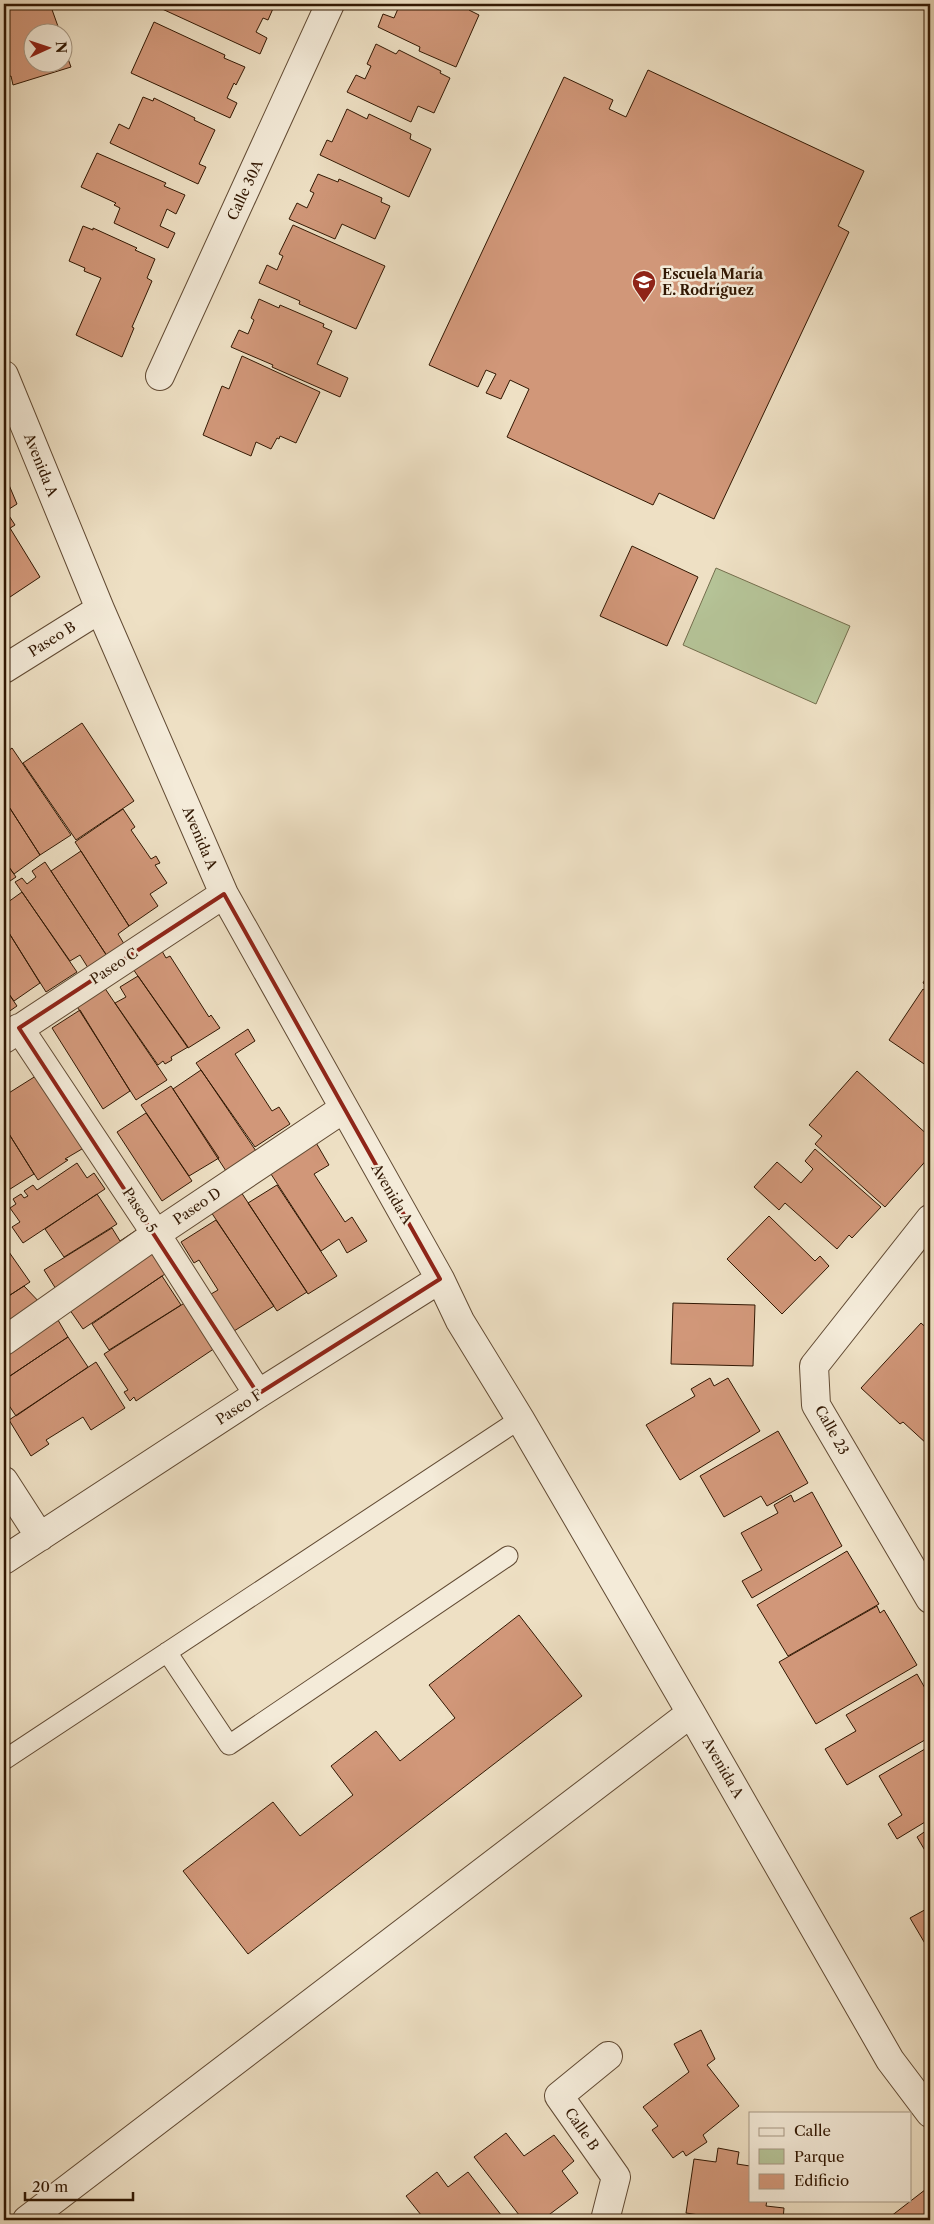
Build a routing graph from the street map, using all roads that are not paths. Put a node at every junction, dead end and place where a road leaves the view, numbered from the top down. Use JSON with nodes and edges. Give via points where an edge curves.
{"nodes":[{"id":1,"x":330,"y":4,"type":"edge"},
{"id":2,"x":4,"y":375,"type":"edge"},
{"id":3,"x":160,"y":376,"type":"dead end"},
{"id":4,"x":100,"y":609,"type":"junction"},
{"id":5,"x":4,"y":669,"type":"edge"},
{"id":6,"x":224,"y":894,"type":"junction"},
{"id":7,"x":12,"y":1033,"type":"edge"},
{"id":8,"x":343,"y":1109,"type":"junction"},
{"id":9,"x":930,"y":1219,"type":"edge"},
{"id":10,"x":156,"y":1234,"type":"junction"},
{"id":11,"x":440,"y":1279,"type":"junction"},
{"id":12,"x":4,"y":1341,"type":"edge"},
{"id":13,"x":258,"y":1394,"type":"junction"},
{"id":14,"x":520,"y":1419,"type":"junction"},
{"id":15,"x":4,"y":1481,"type":"edge"},
{"id":16,"x":40,"y":1536,"type":"junction"},
{"id":17,"x":508,"y":1556,"type":"dead end"},
{"id":18,"x":4,"y":1560,"type":"edge"},
{"id":19,"x":930,"y":1599,"type":"edge"},
{"id":20,"x":167,"y":1652,"type":"junction"},
{"id":21,"x":691,"y":1713,"type":"junction"},
{"id":22,"x":4,"y":1760,"type":"edge"},
{"id":23,"x":608,"y":2056,"type":"dead end"},
{"id":24,"x":930,"y":2113,"type":"edge"},
{"id":25,"x":27,"y":2220,"type":"edge"},
{"id":26,"x":604,"y":2220,"type":"edge"}],
"edges":[{"from":1,"to":3,"type":"street","name":"Calle 30A"},
{"from":2,"to":4,"type":"street","name":"Avenida A"},
{"from":4,"to":5,"type":"street","name":"Paseo B"},
{"from":4,"to":6,"type":"street","name":"Avenida A"},
{"from":6,"to":7,"type":"street","name":"Paseo C"},
{"from":6,"to":8,"type":"street","name":"Avenida A"},
{"from":7,"to":10,"type":"street","name":"Paseo 5"},
{"from":8,"to":10,"type":"street","name":"Paseo D"},
{"from":8,"to":11,"type":"street","name":"Avenida A"},
{"from":9,"to":19,"type":"street","name":"Calle 23","via":[[814,1366],[816,1404]]},
{"from":10,"to":12,"type":"street","name":"Paseo D"},
{"from":10,"to":13,"type":"street","name":"Paseo 5"},
{"from":11,"to":13,"type":"street","name":"Paseo F"},
{"from":11,"to":14,"type":"street","name":"Avenida A","via":[[460,1321]]},
{"from":13,"to":16,"type":"street","name":"Paseo F"},
{"from":14,"to":20,"type":"lane"},
{"from":14,"to":21,"type":"street","name":"Avenida A"},
{"from":15,"to":16,"type":"street"},
{"from":16,"to":18,"type":"street","name":"Paseo F"},
{"from":17,"to":20,"type":"lane","via":[[229,1745]]},
{"from":20,"to":22,"type":"lane"},
{"from":21,"to":24,"type":"street","name":"Avenida A","via":[[890,2060]]},
{"from":21,"to":25,"type":"street"},
{"from":23,"to":26,"type":"street","name":"Calle B","via":[[559,2096],[616,2176]]}]}
